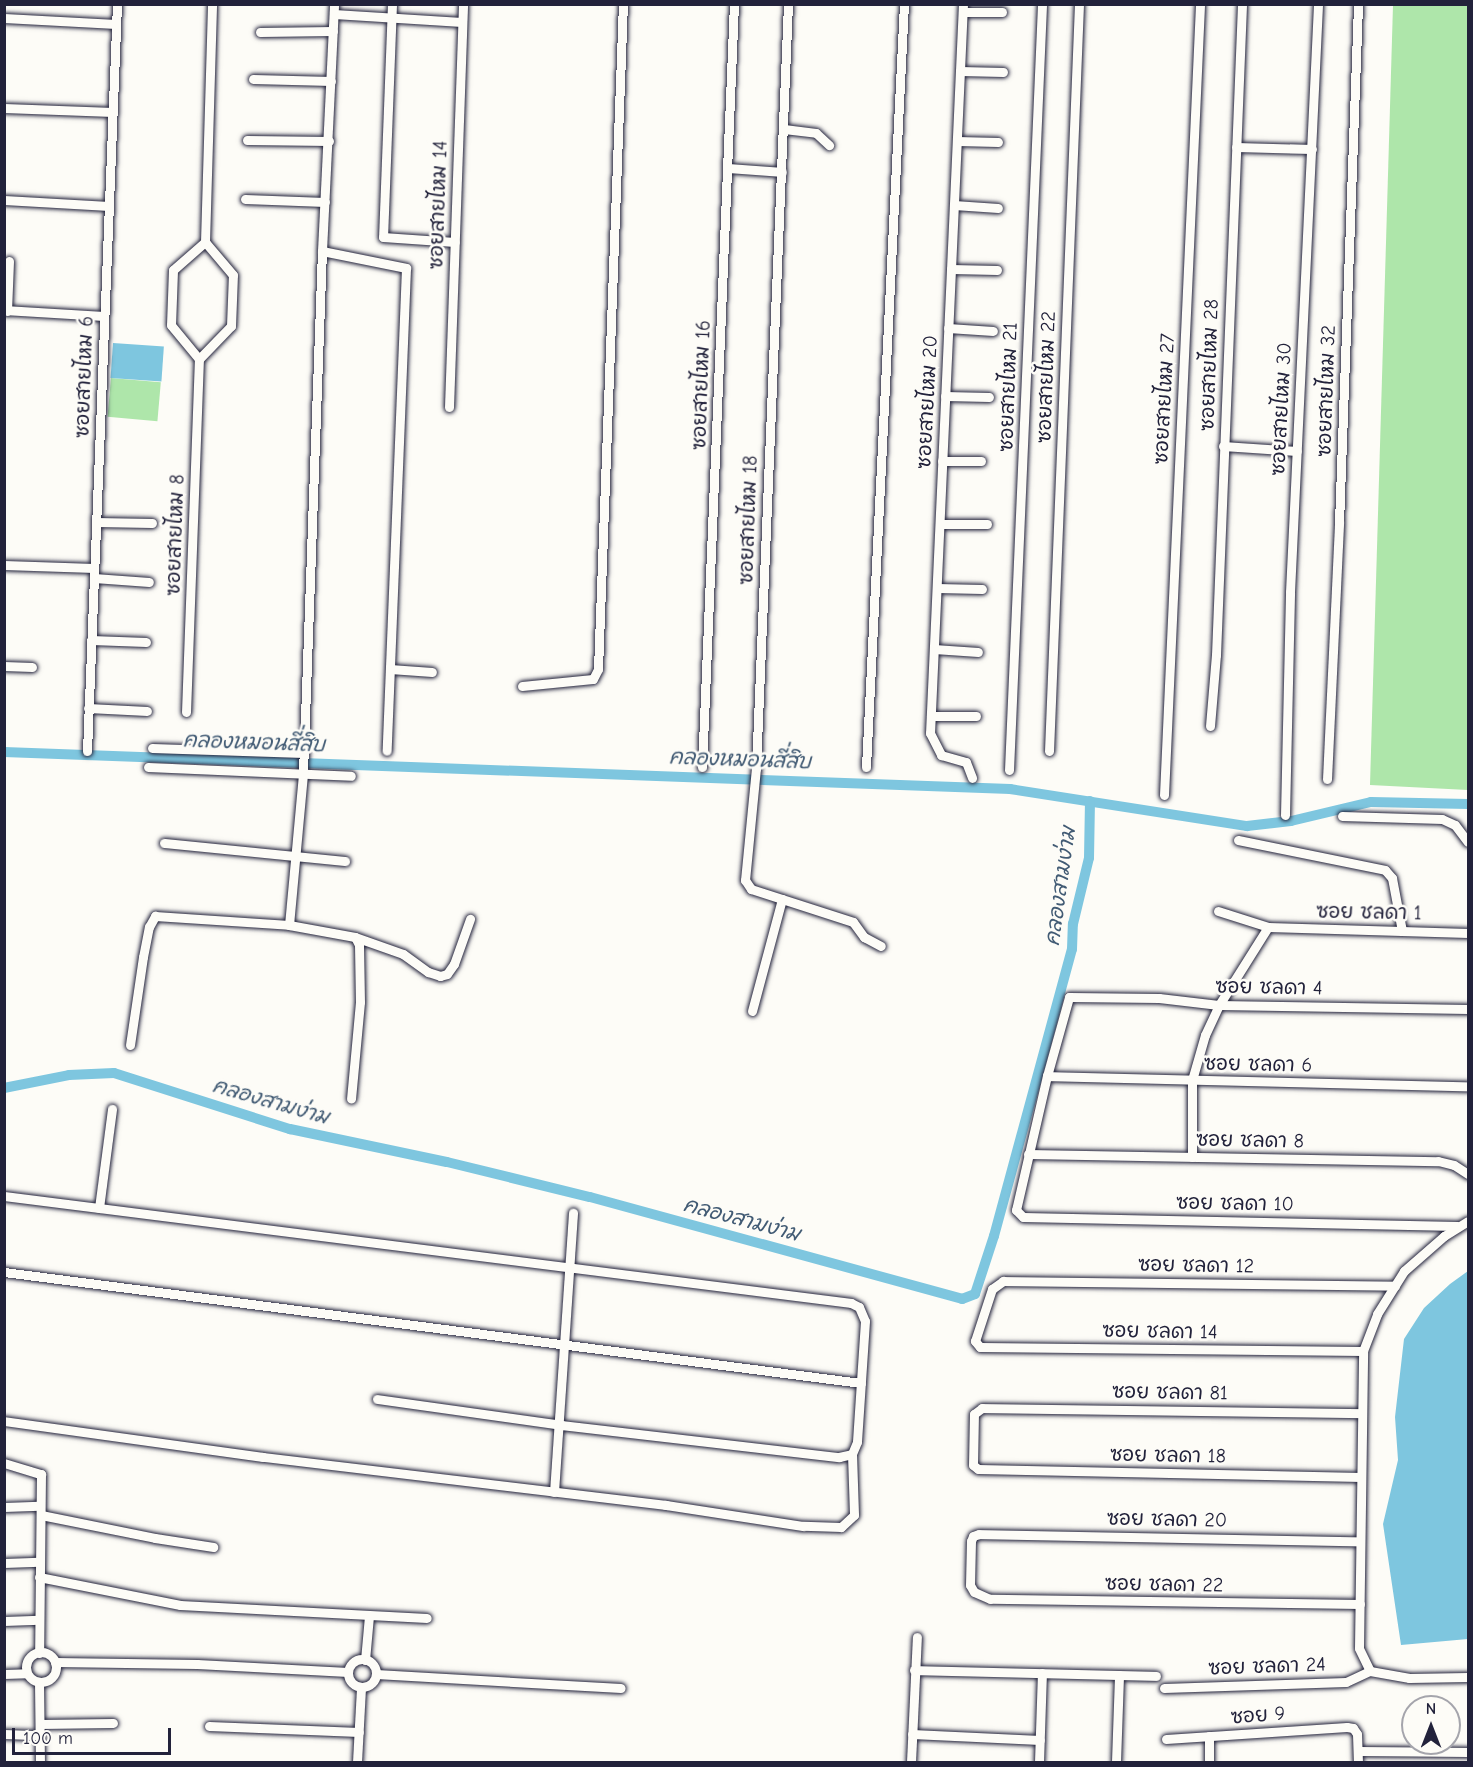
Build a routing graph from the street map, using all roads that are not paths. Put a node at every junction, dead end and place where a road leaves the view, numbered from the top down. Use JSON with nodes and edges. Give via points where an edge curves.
{"nodes":[{"id":1,"x":117,"y":4,"type":"edge"},
{"id":2,"x":212,"y":4,"type":"edge"},
{"id":3,"x":392,"y":4,"type":"edge"},
{"id":4,"x":463,"y":4,"type":"edge"},
{"id":5,"x":623,"y":4,"type":"edge"},
{"id":6,"x":734,"y":4,"type":"edge"},
{"id":7,"x":788,"y":4,"type":"edge"},
{"id":8,"x":903,"y":4,"type":"edge"},
{"id":9,"x":1042,"y":4,"type":"edge"},
{"id":10,"x":1079,"y":4,"type":"edge"},
{"id":11,"x":1200,"y":4,"type":"edge"},
{"id":12,"x":1242,"y":4,"type":"edge"},
{"id":13,"x":1318,"y":4,"type":"edge"},
{"id":14,"x":1358,"y":4,"type":"edge"},
{"id":15,"x":963,"y":8,"type":"edge"},
{"id":16,"x":334,"y":9,"type":"edge"},
{"id":17,"x":1002,"y":12,"type":"dead end"},
{"id":18,"x":4,"y":18,"type":"edge"},
{"id":19,"x":391,"y":19,"type":"junction"},
{"id":20,"x":462,"y":22,"type":"junction"},
{"id":21,"x":117,"y":24,"type":"junction"},
{"id":22,"x":333,"y":31,"type":"junction"},
{"id":23,"x":260,"y":32,"type":"dead end"},
{"id":24,"x":960,"y":70,"type":"junction"},
{"id":25,"x":1003,"y":72,"type":"dead end"},
{"id":26,"x":253,"y":79,"type":"dead end"},
{"id":27,"x":331,"y":81,"type":"junction"},
{"id":28,"x":4,"y":108,"type":"edge"},
{"id":29,"x":113,"y":112,"type":"junction"},
{"id":30,"x":784,"y":129,"type":"junction"},
{"id":31,"x":247,"y":140,"type":"dead end"},
{"id":32,"x":328,"y":141,"type":"junction"},
{"id":33,"x":957,"y":141,"type":"junction"},
{"id":34,"x":998,"y":142,"type":"dead end"},
{"id":35,"x":830,"y":145,"type":"dead end"},
{"id":36,"x":1236,"y":147,"type":"junction"},
{"id":37,"x":1312,"y":149,"type":"junction"},
{"id":38,"x":729,"y":168,"type":"junction"},
{"id":39,"x":782,"y":172,"type":"junction"},
{"id":40,"x":245,"y":199,"type":"dead end"},
{"id":41,"x":4,"y":200,"type":"edge"},
{"id":42,"x":325,"y":202,"type":"junction"},
{"id":43,"x":954,"y":205,"type":"junction"},
{"id":44,"x":109,"y":206,"type":"junction"},
{"id":45,"x":998,"y":208,"type":"dead end"},
{"id":46,"x":205,"y":242,"type":"junction"},
{"id":47,"x":456,"y":242,"type":"junction"},
{"id":48,"x":322,"y":251,"type":"junction"},
{"id":49,"x":9,"y":261,"type":"dead end"},
{"id":50,"x":951,"y":269,"type":"junction"},
{"id":51,"x":997,"y":270,"type":"dead end"},
{"id":52,"x":6,"y":310,"type":"edge"},
{"id":53,"x":104,"y":316,"type":"junction"},
{"id":54,"x":948,"y":328,"type":"junction"},
{"id":55,"x":993,"y":331,"type":"dead end"},
{"id":56,"x":199,"y":359,"type":"junction"},
{"id":57,"x":945,"y":396,"type":"junction"},
{"id":58,"x":989,"y":398,"type":"dead end"},
{"id":59,"x":449,"y":407,"type":"dead end"},
{"id":60,"x":1223,"y":447,"type":"junction"},
{"id":61,"x":1297,"y":451,"type":"junction"},
{"id":62,"x":942,"y":461,"type":"junction"},
{"id":63,"x":981,"y":461,"type":"dead end"},
{"id":64,"x":96,"y":522,"type":"junction"},
{"id":65,"x":152,"y":523,"type":"dead end"},
{"id":66,"x":939,"y":524,"type":"junction"},
{"id":67,"x":987,"y":524,"type":"dead end"},
{"id":68,"x":4,"y":565,"type":"edge"},
{"id":69,"x":94,"y":573,"type":"junction"},
{"id":70,"x":149,"y":582,"type":"dead end"},
{"id":71,"x":937,"y":588,"type":"junction"},
{"id":72,"x":982,"y":589,"type":"dead end"},
{"id":73,"x":91,"y":640,"type":"junction"},
{"id":74,"x":146,"y":642,"type":"dead end"},
{"id":75,"x":934,"y":650,"type":"junction"},
{"id":76,"x":978,"y":652,"type":"dead end"},
{"id":77,"x":4,"y":666,"type":"edge"},
{"id":78,"x":32,"y":667,"type":"dead end"},
{"id":79,"x":390,"y":669,"type":"junction"},
{"id":80,"x":432,"y":672,"type":"dead end"},
{"id":81,"x":522,"y":686,"type":"dead end"},
{"id":82,"x":88,"y":708,"type":"junction"},
{"id":83,"x":147,"y":711,"type":"dead end"},
{"id":84,"x":186,"y":712,"type":"dead end"},
{"id":85,"x":931,"y":716,"type":"junction"},
{"id":86,"x":976,"y":716,"type":"dead end"},
{"id":87,"x":1210,"y":726,"type":"dead end"},
{"id":88,"x":153,"y":747,"type":"dead end"},
{"id":89,"x":87,"y":751,"type":"dead end"},
{"id":90,"x":387,"y":751,"type":"dead end"},
{"id":91,"x":1049,"y":751,"type":"dead end"},
{"id":92,"x":304,"y":755,"type":"junction"},
{"id":93,"x":148,"y":767,"type":"dead end"},
{"id":94,"x":702,"y":767,"type":"dead end"},
{"id":95,"x":866,"y":767,"type":"dead end"},
{"id":96,"x":1009,"y":770,"type":"dead end"},
{"id":97,"x":303,"y":774,"type":"junction"},
{"id":98,"x":351,"y":776,"type":"dead end"},
{"id":99,"x":972,"y":778,"type":"dead end"},
{"id":100,"x":1327,"y":779,"type":"dead end"},
{"id":101,"x":1164,"y":795,"type":"dead end"},
{"id":102,"x":1285,"y":815,"type":"dead end"},
{"id":103,"x":1342,"y":816,"type":"dead end"},
{"id":104,"x":1238,"y":840,"type":"dead end"},
{"id":105,"x":1468,"y":842,"type":"edge"},
{"id":106,"x":164,"y":843,"type":"dead end"},
{"id":107,"x":296,"y":858,"type":"junction"},
{"id":108,"x":345,"y":861,"type":"dead end"},
{"id":109,"x":782,"y":899,"type":"junction"},
{"id":110,"x":1218,"y":911,"type":"dead end"},
{"id":111,"x":470,"y":919,"type":"dead end"},
{"id":112,"x":289,"y":925,"type":"junction"},
{"id":113,"x":1268,"y":927,"type":"junction"},
{"id":114,"x":1402,"y":931,"type":"junction"},
{"id":115,"x":1468,"y":933,"type":"edge"},
{"id":116,"x":355,"y":937,"type":"junction"},
{"id":117,"x":881,"y":946,"type":"dead end"},
{"id":118,"x":1219,"y":1005,"type":"junction"},
{"id":119,"x":1468,"y":1009,"type":"edge"},
{"id":120,"x":752,"y":1011,"type":"dead end"},
{"id":121,"x":130,"y":1045,"type":"dead end"},
{"id":122,"x":1047,"y":1076,"type":"junction"},
{"id":123,"x":1192,"y":1080,"type":"junction"},
{"id":124,"x":1468,"y":1086,"type":"edge"},
{"id":125,"x":351,"y":1099,"type":"dead end"},
{"id":126,"x":112,"y":1109,"type":"dead end"},
{"id":127,"x":1028,"y":1154,"type":"junction"},
{"id":128,"x":1192,"y":1157,"type":"junction"},
{"id":129,"x":1468,"y":1174,"type":"edge"},
{"id":130,"x":4,"y":1196,"type":"edge"},
{"id":131,"x":99,"y":1208,"type":"junction"},
{"id":132,"x":573,"y":1213,"type":"dead end"},
{"id":133,"x":1468,"y":1221,"type":"edge"},
{"id":134,"x":1457,"y":1226,"type":"junction"},
{"id":135,"x":571,"y":1268,"type":"junction"},
{"id":136,"x":4,"y":1272,"type":"edge"},
{"id":137,"x":1395,"y":1286,"type":"junction"},
{"id":138,"x":978,"y":1326,"type":"joint"},
{"id":139,"x":566,"y":1345,"type":"junction"},
{"id":140,"x":1363,"y":1352,"type":"junction"},
{"id":141,"x":861,"y":1383,"type":"junction"},
{"id":142,"x":377,"y":1399,"type":"dead end"},
{"id":143,"x":1362,"y":1413,"type":"junction"},
{"id":144,"x":4,"y":1421,"type":"edge"},
{"id":145,"x":561,"y":1425,"type":"junction"},
{"id":146,"x":852,"y":1454,"type":"junction"},
{"id":147,"x":4,"y":1463,"type":"edge"},
{"id":148,"x":974,"y":1468,"type":"joint"},
{"id":149,"x":1361,"y":1477,"type":"junction"},
{"id":150,"x":554,"y":1492,"type":"junction"},
{"id":151,"x":4,"y":1507,"type":"edge"},
{"id":152,"x":40,"y":1511,"type":"junction"},
{"id":153,"x":1360,"y":1541,"type":"junction"},
{"id":154,"x":213,"y":1546,"type":"dead end"},
{"id":155,"x":39,"y":1562,"type":"junction"},
{"id":156,"x":4,"y":1563,"type":"edge"},
{"id":157,"x":39,"y":1577,"type":"junction"},
{"id":158,"x":971,"y":1590,"type":"joint"},
{"id":159,"x":1360,"y":1604,"type":"junction"},
{"id":160,"x":369,"y":1616,"type":"junction"},
{"id":161,"x":427,"y":1618,"type":"dead end"},
{"id":162,"x":39,"y":1620,"type":"junction"},
{"id":163,"x":4,"y":1621,"type":"edge"},
{"id":164,"x":917,"y":1637,"type":"dead end"},
{"id":165,"x":39,"y":1653,"type":"junction"},
{"id":166,"x":365,"y":1660,"type":"junction"},
{"id":167,"x":55,"y":1662,"type":"junction"},
{"id":168,"x":914,"y":1670,"type":"junction"},
{"id":169,"x":1370,"y":1671,"type":"junction"},
{"id":170,"x":348,"y":1672,"type":"junction"},
{"id":171,"x":27,"y":1673,"type":"junction"},
{"id":172,"x":1042,"y":1673,"type":"junction"},
{"id":173,"x":4,"y":1674,"type":"edge"},
{"id":174,"x":376,"y":1674,"type":"junction"},
{"id":175,"x":1119,"y":1675,"type":"junction"},
{"id":176,"x":1156,"y":1676,"type":"dead end"},
{"id":177,"x":1468,"y":1677,"type":"edge"},
{"id":178,"x":39,"y":1682,"type":"junction"},
{"id":179,"x":362,"y":1687,"type":"junction"},
{"id":180,"x":621,"y":1688,"type":"dead end"},
{"id":181,"x":1164,"y":1688,"type":"dead end"},
{"id":182,"x":112,"y":1723,"type":"dead end"},
{"id":183,"x":40,"y":1724,"type":"junction"},
{"id":184,"x":209,"y":1726,"type":"dead end"},
{"id":185,"x":359,"y":1732,"type":"junction"},
{"id":186,"x":4,"y":1734,"type":"edge"},
{"id":187,"x":912,"y":1734,"type":"junction"},
{"id":188,"x":40,"y":1735,"type":"junction"},
{"id":189,"x":1209,"y":1736,"type":"junction"},
{"id":190,"x":1166,"y":1739,"type":"dead end"},
{"id":191,"x":1040,"y":1740,"type":"junction"},
{"id":192,"x":1358,"y":1751,"type":"junction"},
{"id":193,"x":1468,"y":1752,"type":"edge"},
{"id":194,"x":40,"y":1762,"type":"edge"},
{"id":195,"x":357,"y":1762,"type":"edge"},
{"id":196,"x":911,"y":1762,"type":"edge"},
{"id":197,"x":1039,"y":1762,"type":"edge"},
{"id":198,"x":1116,"y":1762,"type":"edge"},
{"id":199,"x":1209,"y":1762,"type":"edge"},
{"id":200,"x":1358,"y":1762,"type":"edge"}],
"edges":[{"from":1,"to":21,"type":"street","name":"ซอยสายไหม 6"},
{"from":2,"to":46,"type":"street"},
{"from":3,"to":19,"type":"street"},
{"from":4,"to":20,"type":"street","name":"ซอยสายไหม 14"},
{"from":5,"to":81,"type":"street","via":[[598,669],[593,679]]},
{"from":6,"to":38,"type":"street","name":"ซอยสายไหม 16"},
{"from":7,"to":30,"type":"street","name":"ซอยสายไหม 18"},
{"from":8,"to":95,"type":"street"},
{"from":9,"to":96,"type":"street","name":"ซอยสายไหม 21"},
{"from":10,"to":91,"type":"street","name":"ซอยสายไหม 22"},
{"from":11,"to":101,"type":"street","name":"ซอยสายไหม 27"},
{"from":12,"to":36,"type":"street","name":"ซอยสายไหม 28"},
{"from":13,"to":37,"type":"street","name":"ซอยสายไหม 30"},
{"from":14,"to":100,"type":"street","name":"ซอยสายไหม 32"},
{"from":15,"to":17,"type":"street"},
{"from":15,"to":24,"type":"street","name":"ซอยสายไหม 20"},
{"from":16,"to":19,"type":"street"},
{"from":16,"to":22,"type":"street"},
{"from":18,"to":21,"type":"street"},
{"from":19,"to":20,"type":"street"},
{"from":19,"to":47,"type":"street","via":[[383,237]]},
{"from":20,"to":47,"type":"street","name":"ซอยสายไหม 14"},
{"from":21,"to":29,"type":"street","name":"ซอยสายไหม 6"},
{"from":22,"to":23,"type":"street"},
{"from":22,"to":27,"type":"street"},
{"from":24,"to":25,"type":"street"},
{"from":24,"to":33,"type":"street","name":"ซอยสายไหม 20"},
{"from":26,"to":27,"type":"street"},
{"from":27,"to":32,"type":"street"},
{"from":28,"to":29,"type":"street"},
{"from":29,"to":44,"type":"street","name":"ซอยสายไหม 6"},
{"from":30,"to":35,"type":"street","via":[[816,133]]},
{"from":30,"to":39,"type":"street","name":"ซอยสายไหม 18"},
{"from":31,"to":32,"type":"street"},
{"from":32,"to":42,"type":"street"},
{"from":33,"to":34,"type":"street"},
{"from":33,"to":43,"type":"street","name":"ซอยสายไหม 20"},
{"from":36,"to":37,"type":"street"},
{"from":36,"to":60,"type":"street","name":"ซอยสายไหม 28"},
{"from":37,"to":61,"type":"street","name":"ซอยสายไหม 30"},
{"from":38,"to":39,"type":"street"},
{"from":38,"to":94,"type":"street","name":"ซอยสายไหม 16"},
{"from":39,"to":109,"type":"street","name":"ซอยสายไหม 18","via":[[756,768],[745,883],[751,889]]},
{"from":40,"to":42,"type":"street"},
{"from":41,"to":44,"type":"street"},
{"from":42,"to":48,"type":"street"},
{"from":43,"to":45,"type":"street"},
{"from":43,"to":50,"type":"street","name":"ซอยสายไหม 20"},
{"from":44,"to":53,"type":"street","name":"ซอยสายไหม 6"},
{"from":46,"to":56,"type":"street","via":[[233,275],[231,326]]},
{"from":46,"to":56,"type":"street","via":[[173,270],[171,325]]},
{"from":47,"to":59,"type":"street","name":"ซอยสายไหม 14"},
{"from":48,"to":79,"type":"street","via":[[406,268]]},
{"from":48,"to":92,"type":"street"},
{"from":49,"to":52,"type":"street"},
{"from":50,"to":51,"type":"street"},
{"from":50,"to":54,"type":"street","name":"ซอยสายไหม 20"},
{"from":52,"to":53,"type":"street"},
{"from":53,"to":64,"type":"street","name":"ซอยสายไหม 6"},
{"from":54,"to":55,"type":"street"},
{"from":54,"to":57,"type":"street","name":"ซอยสายไหม 20"},
{"from":56,"to":84,"type":"street","name":"ซอยสายไหม 8"},
{"from":57,"to":58,"type":"street"},
{"from":57,"to":62,"type":"street","name":"ซอยสายไหม 20"},
{"from":60,"to":61,"type":"street"},
{"from":60,"to":87,"type":"street","name":"ซอยสายไหม 28"},
{"from":61,"to":102,"type":"street","name":"ซอยสายไหม 30"},
{"from":62,"to":63,"type":"street"},
{"from":62,"to":66,"type":"street","name":"ซอยสายไหม 20"},
{"from":64,"to":65,"type":"street"},
{"from":64,"to":69,"type":"street","name":"ซอยสายไหม 6"},
{"from":66,"to":67,"type":"street"},
{"from":66,"to":71,"type":"street","name":"ซอยสายไหม 20"},
{"from":68,"to":69,"type":"street"},
{"from":69,"to":70,"type":"street"},
{"from":69,"to":73,"type":"street","name":"ซอยสายไหม 6"},
{"from":71,"to":72,"type":"street"},
{"from":71,"to":75,"type":"street","name":"ซอยสายไหม 20"},
{"from":73,"to":74,"type":"street"},
{"from":73,"to":82,"type":"street","name":"ซอยสายไหม 6"},
{"from":75,"to":76,"type":"street"},
{"from":75,"to":85,"type":"street","name":"ซอยสายไหม 20"},
{"from":77,"to":78,"type":"street"},
{"from":79,"to":80,"type":"street"},
{"from":79,"to":90,"type":"street"},
{"from":82,"to":83,"type":"street"},
{"from":82,"to":89,"type":"street","name":"ซอยสายไหม 6"},
{"from":85,"to":86,"type":"street"},
{"from":85,"to":99,"type":"street","name":"ซอยสายไหม 20","via":[[930,733],[939,752],[943,757],[966,762]]},
{"from":88,"to":92,"type":"street"},
{"from":92,"to":97,"type":"street"},
{"from":93,"to":97,"type":"street"},
{"from":97,"to":98,"type":"street"},
{"from":97,"to":107,"type":"street"},
{"from":103,"to":105,"type":"street","via":[[1442,819],[1455,825]]},
{"from":104,"to":114,"type":"street","via":[[1385,870],[1392,878]]},
{"from":106,"to":107,"type":"street"},
{"from":107,"to":108,"type":"street"},
{"from":107,"to":112,"type":"street"},
{"from":109,"to":117,"type":"street","name":"ซอยสายไหม 18","via":[[853,922],[864,937]]},
{"from":109,"to":120,"type":"street"},
{"from":110,"to":113,"type":"street","name":"ซอย ชลดา 1"},
{"from":111,"to":116,"type":"street","via":[[454,964],[447,974],[440,976],[404,954]]},
{"from":112,"to":116,"type":"street"},
{"from":112,"to":121,"type":"street","via":[[155,916],[143,957]]},
{"from":113,"to":114,"type":"street","name":"ซอย ชลดา 1"},
{"from":113,"to":118,"type":"street"},
{"from":114,"to":115,"type":"street","name":"ซอย ชลดา 1"},
{"from":116,"to":125,"type":"street","via":[[359,945],[360,1002]]},
{"from":118,"to":119,"type":"street","name":"ซอย ชลดา 4"},
{"from":118,"to":122,"type":"street","name":"ซอย ชลดา 4","via":[[1159,998],[1069,996]]},
{"from":118,"to":123,"type":"street","via":[[1205,1035]]},
{"from":122,"to":123,"type":"street","name":"ซอย ชลดา 6"},
{"from":122,"to":127,"type":"street"},
{"from":123,"to":124,"type":"street","name":"ซอย ชลดา 6"},
{"from":123,"to":128,"type":"street"},
{"from":126,"to":131,"type":"street"},
{"from":127,"to":128,"type":"street","name":"ซอย ชลดา 8"},
{"from":127,"to":134,"type":"street","name":"ซอย ชลดา 10","via":[[1016,1210],[1023,1217]]},
{"from":128,"to":129,"type":"street","name":"ซอย ชลดา 8","via":[[1438,1161]]},
{"from":130,"to":131,"type":"street"},
{"from":131,"to":135,"type":"street"},
{"from":132,"to":135,"type":"street"},
{"from":133,"to":134,"type":"street"},
{"from":134,"to":137,"type":"street","via":[[1404,1271]]},
{"from":135,"to":139,"type":"street"},
{"from":135,"to":141,"type":"street","via":[[851,1303],[859,1307],[866,1321]]},
{"from":136,"to":139,"type":"street"},
{"from":137,"to":138,"type":"street","name":"ซอย ชลดา 12","via":[[1003,1281],[997,1284]]},
{"from":137,"to":140,"type":"street","via":[[1377,1314]]},
{"from":138,"to":140,"type":"street","name":"ซอย ชลดา 14","via":[[975,1341],[980,1347]]},
{"from":139,"to":141,"type":"street"},
{"from":139,"to":145,"type":"street"},
{"from":140,"to":143,"type":"street"},
{"from":141,"to":146,"type":"street","via":[[857,1442]]},
{"from":142,"to":145,"type":"street"},
{"from":143,"to":148,"type":"street","name":"ซอย ชลดา 81","via":[[977,1409]]},
{"from":143,"to":149,"type":"street"},
{"from":144,"to":150,"type":"street"},
{"from":145,"to":146,"type":"street","via":[[839,1457]]},
{"from":145,"to":150,"type":"street"},
{"from":146,"to":150,"type":"street","via":[[854,1515],[841,1527],[803,1526]]},
{"from":147,"to":152,"type":"street","via":[[41,1474]]},
{"from":148,"to":149,"type":"street","name":"ซอย ชลดา 18"},
{"from":149,"to":153,"type":"street"},
{"from":151,"to":152,"type":"street"},
{"from":152,"to":154,"type":"street","via":[[155,1538]]},
{"from":152,"to":155,"type":"street"},
{"from":153,"to":158,"type":"street","name":"ซอย ชลดา 20","via":[[973,1536]]},
{"from":153,"to":159,"type":"street"},
{"from":155,"to":156,"type":"street"},
{"from":155,"to":157,"type":"street"},
{"from":157,"to":160,"type":"street","via":[[180,1605]]},
{"from":157,"to":162,"type":"street"},
{"from":158,"to":159,"type":"street","name":"ซอย ชลดา 22","via":[[990,1599]]},
{"from":159,"to":169,"type":"street","via":[[1359,1648]]},
{"from":160,"to":161,"type":"street"},
{"from":160,"to":166,"type":"street"},
{"from":162,"to":163,"type":"street"},
{"from":162,"to":165,"type":"street"},
{"from":164,"to":168,"type":"street"},
{"from":165,"to":167,"type":"street"},
{"from":165,"to":171,"type":"street","via":[[29,1658]]},
{"from":166,"to":170,"type":"street","via":[[356,1661]]},
{"from":166,"to":174,"type":"street","via":[[374,1665]]},
{"from":167,"to":170,"type":"street"},
{"from":167,"to":178,"type":"street","via":[[53,1677]]},
{"from":168,"to":172,"type":"street"},
{"from":168,"to":187,"type":"street"},
{"from":169,"to":177,"type":"street","via":[[1409,1678]]},
{"from":169,"to":181,"type":"street","name":"ซอย ชลดา 24","via":[[1346,1682]]},
{"from":170,"to":179,"type":"street","via":[[353,1684]]},
{"from":171,"to":173,"type":"street"},
{"from":171,"to":178,"type":"street"},
{"from":172,"to":175,"type":"street"},
{"from":172,"to":191,"type":"street"},
{"from":174,"to":179,"type":"street","via":[[373,1682]]},
{"from":174,"to":180,"type":"street"},
{"from":175,"to":176,"type":"street"},
{"from":175,"to":198,"type":"street"},
{"from":178,"to":183,"type":"street"},
{"from":179,"to":185,"type":"street"},
{"from":182,"to":183,"type":"street"},
{"from":183,"to":188,"type":"street"},
{"from":184,"to":185,"type":"street"},
{"from":185,"to":195,"type":"street"},
{"from":186,"to":188,"type":"street"},
{"from":187,"to":191,"type":"street"},
{"from":187,"to":196,"type":"street"},
{"from":188,"to":194,"type":"street"},
{"from":189,"to":190,"type":"street","name":"ซอย 9"},
{"from":189,"to":192,"type":"street","name":"ซอย 9","via":[[1353,1728]]},
{"from":189,"to":199,"type":"street"},
{"from":191,"to":197,"type":"street"},
{"from":192,"to":193,"type":"street"},
{"from":192,"to":200,"type":"street"}]}
